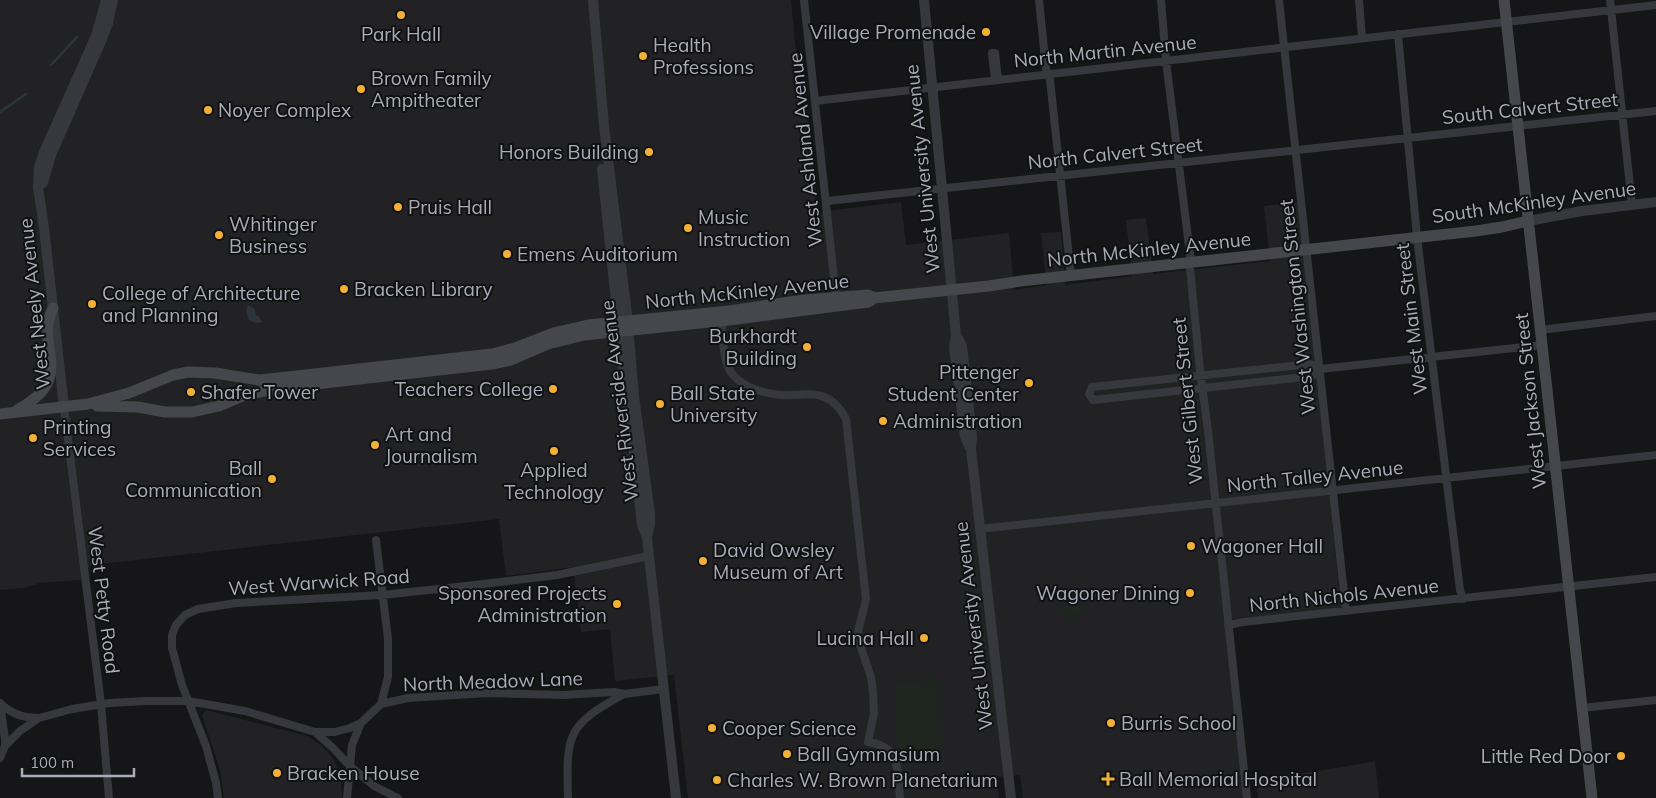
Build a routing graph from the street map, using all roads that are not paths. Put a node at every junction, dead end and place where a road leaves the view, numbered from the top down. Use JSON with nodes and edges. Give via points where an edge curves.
{"nodes":[{"id":1,"x":106,"y":0,"type":"edge"},
{"id":2,"x":113,"y":0,"type":"edge"},
{"id":3,"x":586,"y":0,"type":"edge"},
{"id":4,"x":593,"y":0,"type":"edge"},
{"id":5,"x":804,"y":0,"type":"edge"},
{"id":6,"x":924,"y":0,"type":"edge"},
{"id":7,"x":1039,"y":0,"type":"edge"},
{"id":8,"x":1160,"y":0,"type":"edge"},
{"id":9,"x":1279,"y":0,"type":"edge"},
{"id":10,"x":1359,"y":0,"type":"edge"},
{"id":11,"x":1504,"y":0,"type":"edge"},
{"id":12,"x":1610,"y":0,"type":"edge"},
{"id":13,"x":1656,"y":5,"type":"edge"},
{"id":14,"x":1611,"y":10,"type":"junction"},
{"id":15,"x":1506,"y":22,"type":"junction"},
{"id":16,"x":1398,"y":34,"type":"junction"},
{"id":17,"x":1362,"y":38,"type":"junction"},
{"id":18,"x":1284,"y":47,"type":"junction"},
{"id":19,"x":1166,"y":61,"type":"junction"},
{"id":20,"x":1048,"y":74,"type":"junction"},
{"id":21,"x":932,"y":87,"type":"junction"},
{"id":22,"x":816,"y":101,"type":"junction"},
{"id":23,"x":1656,"y":111,"type":"edge"},
{"id":24,"x":1622,"y":115,"type":"junction"},
{"id":25,"x":1518,"y":126,"type":"junction"},
{"id":26,"x":1407,"y":138,"type":"junction"},
{"id":27,"x":1295,"y":151,"type":"junction"},
{"id":28,"x":1178,"y":162,"type":"junction"},
{"id":29,"x":1060,"y":175,"type":"junction"},
{"id":30,"x":942,"y":188,"type":"junction"},
{"id":31,"x":40,"y":196,"type":"junction"},
{"id":32,"x":827,"y":201,"type":"junction"},
{"id":33,"x":1656,"y":202,"type":"edge"},
{"id":34,"x":1632,"y":205,"type":"junction"},
{"id":35,"x":1528,"y":221,"type":"junction"},
{"id":36,"x":1417,"y":237,"type":"junction"},
{"id":37,"x":1307,"y":249,"type":"junction"},
{"id":38,"x":1191,"y":262,"type":"junction"},
{"id":39,"x":1071,"y":276,"type":"junction"},
{"id":40,"x":952,"y":290,"type":"junction"},
{"id":41,"x":836,"y":297,"type":"junction"},
{"id":42,"x":874,"y":298,"type":"junction"},
{"id":43,"x":53,"y":308,"type":"junction"},
{"id":44,"x":721,"y":316,"type":"junction"},
{"id":45,"x":1656,"y":316,"type":"edge"},
{"id":46,"x":620,"y":327,"type":"junction"},
{"id":47,"x":1540,"y":330,"type":"junction"},
{"id":48,"x":1542,"y":345,"type":"junction"},
{"id":49,"x":1432,"y":357,"type":"junction"},
{"id":50,"x":1320,"y":369,"type":"junction"},
{"id":51,"x":1200,"y":376,"type":"junction"},
{"id":52,"x":1202,"y":388,"type":"junction"},
{"id":53,"x":88,"y":404,"type":"junction"},
{"id":54,"x":64,"y":407,"type":"junction"},
{"id":55,"x":6,"y":413,"type":"edge"},
{"id":56,"x":1656,"y":455,"type":"edge"},
{"id":57,"x":1555,"y":466,"type":"junction"},
{"id":58,"x":1446,"y":478,"type":"junction"},
{"id":59,"x":1333,"y":491,"type":"junction"},
{"id":60,"x":1216,"y":503,"type":"junction"},
{"id":61,"x":979,"y":529,"type":"junction"},
{"id":62,"x":376,"y":540,"type":"dead end"},
{"id":63,"x":649,"y":556,"type":"junction"},
{"id":64,"x":1656,"y":577,"type":"edge"},
{"id":65,"x":1568,"y":587,"type":"junction"},
{"id":66,"x":382,"y":595,"type":"junction"},
{"id":67,"x":1464,"y":599,"type":"junction"},
{"id":68,"x":1346,"y":611,"type":"junction"},
{"id":69,"x":1228,"y":625,"type":"junction"},
{"id":70,"x":664,"y":689,"type":"junction"},
{"id":71,"x":624,"y":694,"type":"junction"},
{"id":72,"x":1656,"y":700,"type":"edge"},
{"id":73,"x":188,"y":701,"type":"junction"},
{"id":74,"x":0,"y":702,"type":"edge"},
{"id":75,"x":101,"y":704,"type":"junction"},
{"id":76,"x":381,"y":704,"type":"junction"},
{"id":77,"x":1582,"y":708,"type":"junction"},
{"id":78,"x":39,"y":718,"type":"junction"},
{"id":79,"x":361,"y":723,"type":"junction"},
{"id":80,"x":315,"y":732,"type":"junction"},
{"id":81,"x":5,"y":746,"type":"junction"},
{"id":82,"x":0,"y":756,"type":"edge"},
{"id":83,"x":350,"y":766,"type":"junction"},
{"id":84,"x":110,"y":798,"type":"edge"},
{"id":85,"x":218,"y":798,"type":"edge"},
{"id":86,"x":347,"y":798,"type":"edge"},
{"id":87,"x":398,"y":798,"type":"edge"},
{"id":88,"x":568,"y":798,"type":"edge"},
{"id":89,"x":676,"y":798,"type":"edge"},
{"id":90,"x":900,"y":798,"type":"edge"},
{"id":91,"x":1011,"y":798,"type":"edge"},
{"id":92,"x":1247,"y":798,"type":"edge"},
{"id":93,"x":1592,"y":798,"type":"edge"}],
"edges":[{"from":1,"to":31,"type":"street","name":"West Neely Avenue","via":[[96,36],[44,152],[39,167]]},
{"from":2,"to":31,"type":"street","name":"West Neely Avenue","via":[[102,39],[51,154]]},
{"from":3,"to":46,"type":"street"},
{"from":4,"to":46,"type":"street","name":"West Riverside Avenue"},
{"from":5,"to":22,"type":"street","name":"West Ashland Avenue"},
{"from":6,"to":21,"type":"street","name":"West University Avenue"},
{"from":7,"to":20,"type":"street"},
{"from":8,"to":19,"type":"street","name":"West Gilbert Street"},
{"from":9,"to":18,"type":"street","name":"West Washington Street"},
{"from":10,"to":17,"type":"street"},
{"from":11,"to":15,"type":"main road","name":"West Jackson Street"},
{"from":12,"to":14,"type":"street"},
{"from":13,"to":14,"type":"street","name":"North Martin Avenue"},
{"from":14,"to":15,"type":"street","name":"North Martin Avenue"},
{"from":14,"to":24,"type":"street"},
{"from":15,"to":16,"type":"street","name":"North Martin Avenue"},
{"from":15,"to":25,"type":"main road","name":"West Jackson Street"},
{"from":16,"to":17,"type":"street","name":"North Martin Avenue"},
{"from":16,"to":26,"type":"street","name":"West Main Street"},
{"from":17,"to":18,"type":"street","name":"North Martin Avenue"},
{"from":18,"to":19,"type":"street","name":"North Martin Avenue"},
{"from":18,"to":27,"type":"street","name":"West Washington Street"},
{"from":19,"to":20,"type":"street","name":"North Martin Avenue"},
{"from":19,"to":28,"type":"street","name":"West Gilbert Street"},
{"from":20,"to":21,"type":"street","name":"North Martin Avenue"},
{"from":20,"to":29,"type":"street"},
{"from":21,"to":22,"type":"street","name":"North Martin Avenue"},
{"from":21,"to":30,"type":"street","name":"West University Avenue"},
{"from":22,"to":32,"type":"street","name":"West Ashland Avenue"},
{"from":23,"to":24,"type":"street","name":"South Calvert Street"},
{"from":24,"to":25,"type":"street","name":"South Calvert Street"},
{"from":24,"to":34,"type":"street"},
{"from":25,"to":26,"type":"street","name":"South Calvert Street"},
{"from":25,"to":35,"type":"main road","name":"West Jackson Street"},
{"from":26,"to":27,"type":"street","name":"North Calvert Street"},
{"from":26,"to":36,"type":"street","name":"West Main Street"},
{"from":27,"to":28,"type":"street","name":"North Calvert Street"},
{"from":27,"to":37,"type":"street","name":"West Washington Street"},
{"from":28,"to":29,"type":"street","name":"North Calvert Street"},
{"from":28,"to":38,"type":"street","name":"West Gilbert Street"},
{"from":29,"to":30,"type":"street","name":"North Calvert Street"},
{"from":29,"to":39,"type":"street"},
{"from":30,"to":32,"type":"street","name":"North Calvert Street"},
{"from":30,"to":40,"type":"street","name":"West University Avenue"},
{"from":31,"to":43,"type":"street","name":"West Neely Avenue"},
{"from":32,"to":41,"type":"street","name":"West Ashland Avenue"},
{"from":33,"to":34,"type":"street","name":"South McKinley Avenue"},
{"from":34,"to":35,"type":"street","name":"South McKinley Avenue"},
{"from":35,"to":36,"type":"main road","name":"South McKinley Avenue"},
{"from":35,"to":47,"type":"main road","name":"West Jackson Street"},
{"from":36,"to":37,"type":"main road","name":"North McKinley Avenue"},
{"from":36,"to":49,"type":"street","name":"West Main Street"},
{"from":37,"to":38,"type":"main road","name":"North McKinley Avenue"},
{"from":37,"to":50,"type":"street","name":"West Washington Street"},
{"from":38,"to":39,"type":"main road","name":"North McKinley Avenue"},
{"from":38,"to":51,"type":"street","name":"West Gilbert Street"},
{"from":39,"to":40,"type":"main road","name":"North McKinley Avenue"},
{"from":40,"to":42,"type":"main road","name":"North McKinley Avenue"},
{"from":40,"to":61,"type":"street","name":"West University Avenue","via":[[960,403],[970,449]]},
{"from":41,"to":42,"type":"main road","name":"North McKinley Avenue","via":[[868,295]]},
{"from":41,"to":44,"type":"main road","name":"North McKinley Avenue"},
{"from":42,"to":44,"type":"main road","via":[[868,302]]},
{"from":43,"to":54,"type":"street","name":"West Neely Avenue"},
{"from":43,"to":55,"type":"main road","via":[[48,317],[52,365],[49,380],[29,403]]},
{"from":44,"to":46,"type":"main road","name":"North McKinley Avenue"},
{"from":44,"to":90,"type":"street","via":[[727,365],[741,381],[764,392],[821,396],[840,408],[846,419],[866,599],[857,636],[872,678],[873,692],[874,714],[868,742],[884,746],[896,758]]},
{"from":45,"to":47,"type":"street"},
{"from":46,"to":53,"type":"main road","name":"North McKinley Avenue","via":[[566,338],[511,360],[492,364],[280,388],[245,395],[200,411],[165,412]]},
{"from":46,"to":53,"type":"main road","name":"North McKinley Avenue","via":[[571,328],[492,354],[259,380],[188,372]]},
{"from":46,"to":63,"type":"street","via":[[642,525],[648,537]]},
{"from":47,"to":48,"type":"main road","name":"West Jackson Street"},
{"from":48,"to":49,"type":"street"},
{"from":48,"to":57,"type":"main road","name":"West Jackson Street"},
{"from":49,"to":50,"type":"street"},
{"from":49,"to":58,"type":"street","name":"West Main Street"},
{"from":50,"to":51,"type":"street","via":[[1310,364]]},
{"from":50,"to":52,"type":"street","via":[[1314,376]]},
{"from":50,"to":59,"type":"street","name":"West Washington Street"},
{"from":51,"to":52,"type":"street","name":"West Gilbert Street"},
{"from":51,"to":52,"type":"street","via":[[1092,387],[1089,394],[1093,400]]},
{"from":52,"to":60,"type":"street","name":"West Gilbert Street"},
{"from":53,"to":54,"type":"main road","name":"North McKinley Avenue"},
{"from":54,"to":55,"type":"main road","name":"North McKinley Avenue"},
{"from":54,"to":75,"type":"street","name":"West Petty Road"},
{"from":56,"to":57,"type":"street","name":"North Talley Avenue"},
{"from":57,"to":58,"type":"street","name":"North Talley Avenue"},
{"from":57,"to":65,"type":"main road","name":"West Jackson Street"},
{"from":58,"to":59,"type":"street","name":"North Talley Avenue"},
{"from":58,"to":67,"type":"street","name":"West Main Street","via":[[1460,590]]},
{"from":59,"to":60,"type":"street","name":"North Talley Avenue"},
{"from":59,"to":68,"type":"street","name":"West Washington Street"},
{"from":60,"to":61,"type":"street","name":"North Talley Avenue"},
{"from":60,"to":69,"type":"street","name":"West Gilbert Street"},
{"from":61,"to":91,"type":"street","name":"West University Avenue"},
{"from":62,"to":66,"type":"street"},
{"from":63,"to":66,"type":"street","name":"West Warwick Road","via":[[557,575]]},
{"from":63,"to":70,"type":"street"},
{"from":64,"to":65,"type":"street","name":"North Nichols Avenue"},
{"from":65,"to":67,"type":"street","name":"North Nichols Avenue"},
{"from":65,"to":77,"type":"main road","name":"West Jackson Street"},
{"from":66,"to":73,"type":"street","name":"West Warwick Road","via":[[236,604],[198,609],[185,615],[176,625],[171,642]]},
{"from":66,"to":76,"type":"street","via":[[389,663]]},
{"from":67,"to":68,"type":"street","name":"North Nichols Avenue"},
{"from":68,"to":69,"type":"street","name":"North Nichols Avenue"},
{"from":69,"to":92,"type":"street","name":"West Gilbert Street"},
{"from":70,"to":71,"type":"street","name":"North Meadow Lane"},
{"from":70,"to":89,"type":"street"},
{"from":71,"to":76,"type":"street","name":"North Meadow Lane","via":[[463,694],[408,698]]},
{"from":71,"to":88,"type":"street","via":[[584,719],[573,733],[567,759]]},
{"from":72,"to":77,"type":"street"},
{"from":73,"to":75,"type":"street","name":"North Meadow Lane"},
{"from":73,"to":80,"type":"street","name":"North Meadow Lane","via":[[245,711]]},
{"from":73,"to":85,"type":"street","name":"West Warwick Road","via":[[206,746]]},
{"from":74,"to":78,"type":"street","via":[[22,717]]},
{"from":74,"to":81,"type":"street"},
{"from":75,"to":78,"type":"street","name":"North Meadow Lane"},
{"from":75,"to":84,"type":"street","name":"West Petty Road"},
{"from":76,"to":79,"type":"street","name":"North Meadow Lane"},
{"from":77,"to":93,"type":"main road","name":"West Jackson Street"},
{"from":78,"to":81,"type":"street"},
{"from":79,"to":80,"type":"street","name":"North Meadow Lane","via":[[342,731]]},
{"from":79,"to":83,"type":"street","via":[[352,746]]},
{"from":80,"to":83,"type":"street"},
{"from":81,"to":82,"type":"street"},
{"from":83,"to":86,"type":"street"},
{"from":83,"to":87,"type":"street","via":[[374,786]]}]}
